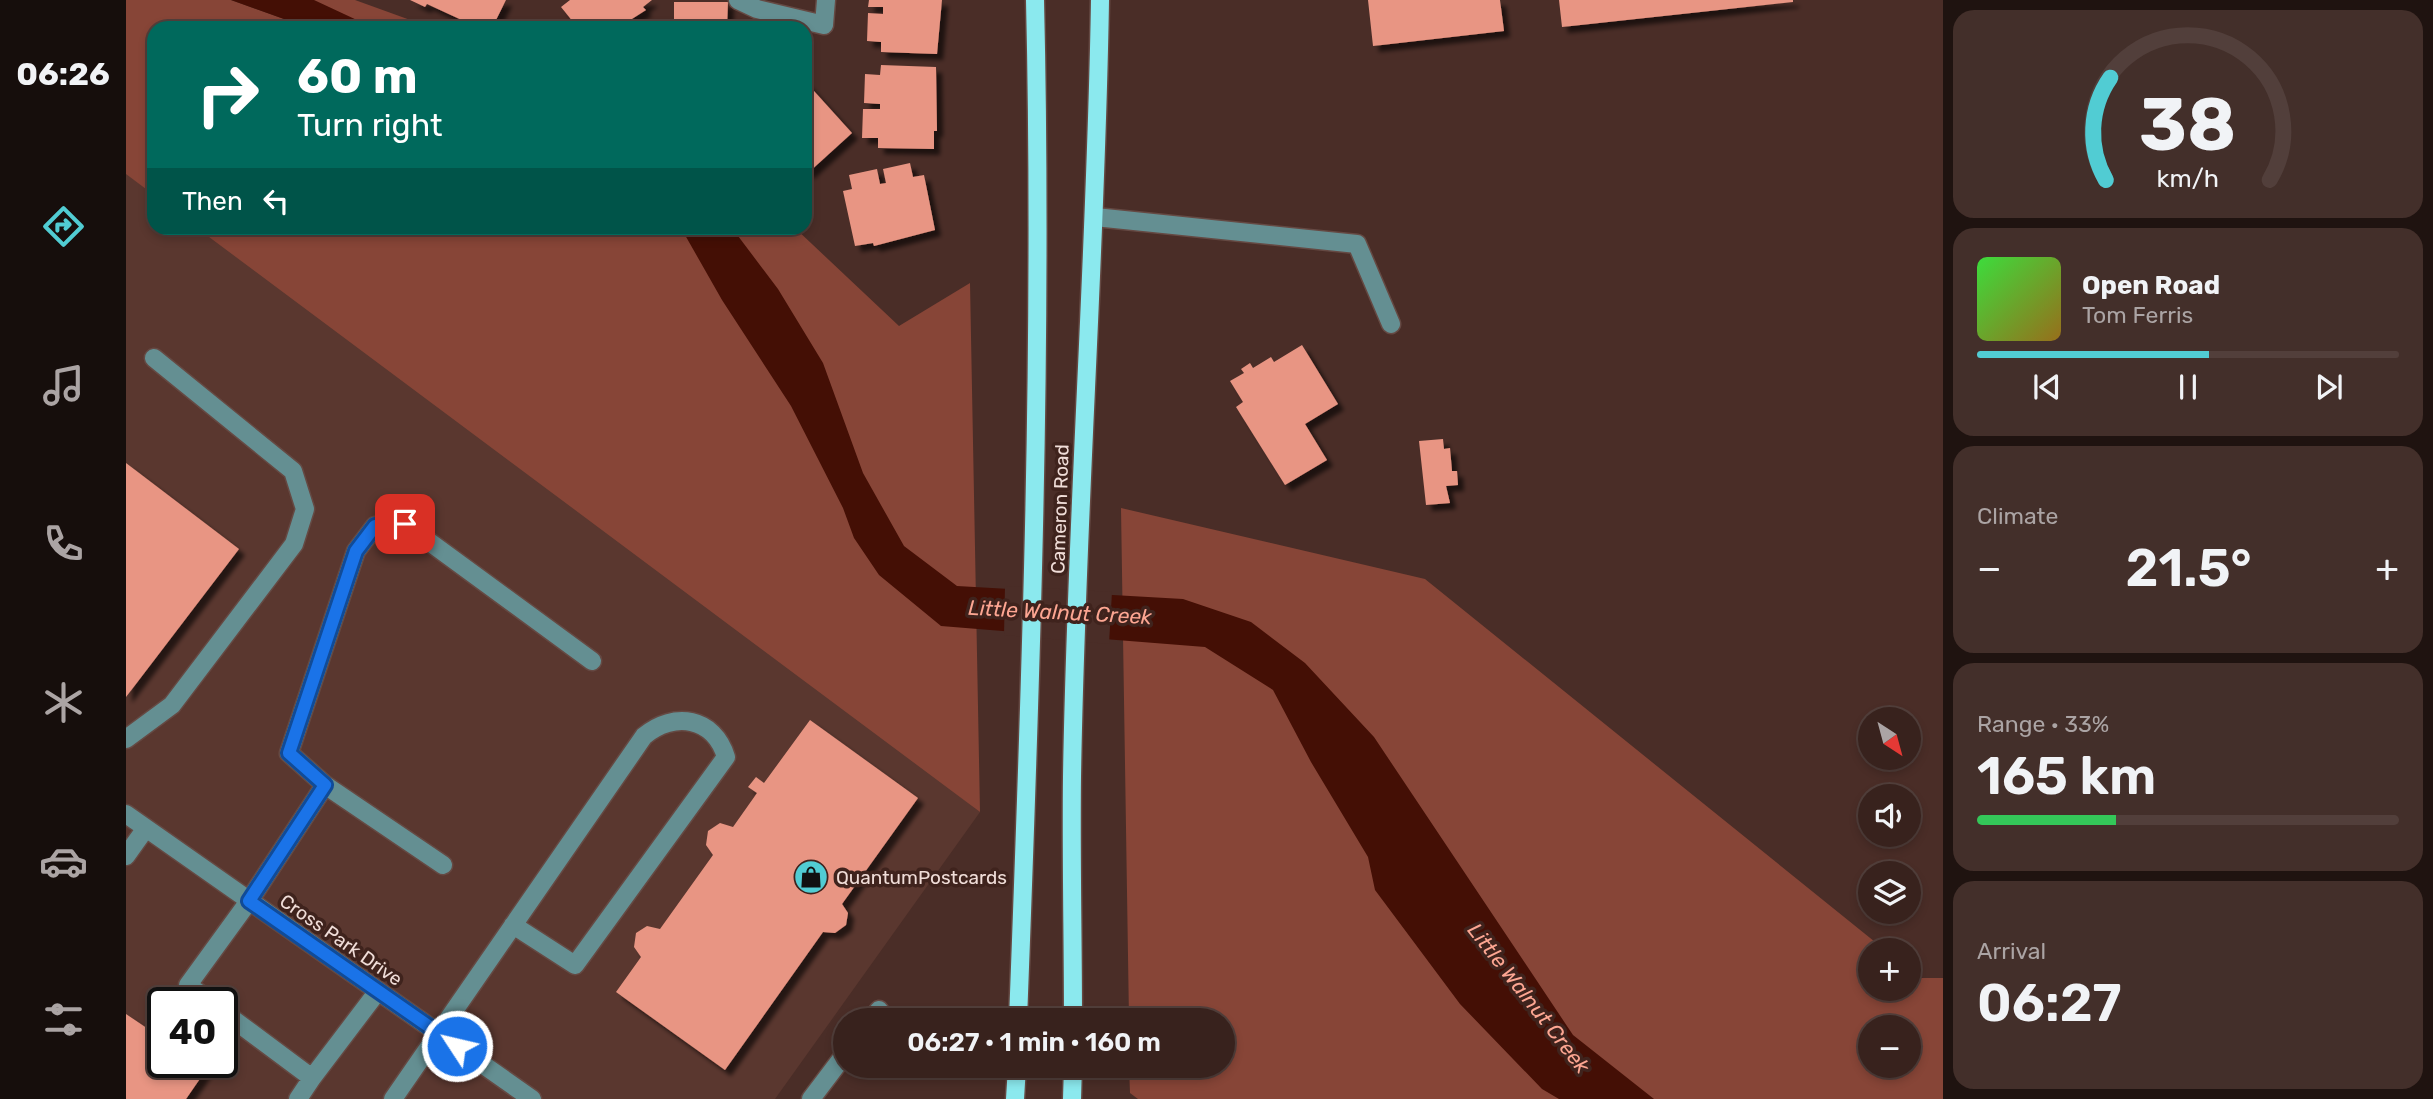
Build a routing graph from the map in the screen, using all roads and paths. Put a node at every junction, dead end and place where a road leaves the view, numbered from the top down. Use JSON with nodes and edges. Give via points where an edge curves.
{"nodes":[{"id":1,"x":737,"y":0,"type":"edge"},
{"id":2,"x":826,"y":0,"type":"edge"},
{"id":3,"x":1035,"y":0,"type":"edge"},
{"id":4,"x":1100,"y":0,"type":"edge"},
{"id":5,"x":807,"y":21,"type":"edge"},
{"id":6,"x":812,"y":22,"type":"edge"},
{"id":7,"x":1095,"y":217,"type":"junction"},
{"id":8,"x":1391,"y":324,"type":"dead end"},
{"id":9,"x":153,"y":358,"type":"dead end"},
{"id":10,"x":592,"y":661,"type":"dead end"},
{"id":11,"x":126,"y":739,"type":"edge"},
{"id":12,"x":325,"y":785,"type":"junction"},
{"id":13,"x":126,"y":814,"type":"edge"},
{"id":14,"x":146,"y":828,"type":"junction"},
{"id":15,"x":126,"y":856,"type":"edge"},
{"id":16,"x":443,"y":865,"type":"dead end"},
{"id":17,"x":249,"y":901,"type":"junction"},
{"id":18,"x":513,"y":925,"type":"junction"},
{"id":19,"x":191,"y":987,"type":"edge"},
{"id":20,"x":378,"y":991,"type":"junction"},
{"id":21,"x":1018,"y":1008,"type":"edge"},
{"id":22,"x":1073,"y":1008,"type":"edge"},
{"id":23,"x":238,"y":1023,"type":"edge"},
{"id":24,"x":438,"y":1033,"type":"junction"},
{"id":25,"x":833,"y":1070,"type":"edge"},
{"id":26,"x":312,"y":1078,"type":"junction"},
{"id":27,"x":1017,"y":1078,"type":"edge"},
{"id":28,"x":1073,"y":1078,"type":"edge"},
{"id":29,"x":298,"y":1099,"type":"edge"},
{"id":30,"x":393,"y":1099,"type":"edge"},
{"id":31,"x":532,"y":1099,"type":"edge"},
{"id":32,"x":811,"y":1099,"type":"edge"},
{"id":33,"x":1016,"y":1099,"type":"edge"},
{"id":34,"x":1072,"y":1099,"type":"edge"}],
"edges":[{"from":1,"to":5,"type":"street"},
{"from":2,"to":6,"type":"street","via":[[824,25]]},
{"from":3,"to":21,"type":"main road","name":"Cameron Road","via":[[1037,485]]},
{"from":4,"to":7,"type":"main road","name":"Cameron Road"},
{"from":7,"to":8,"type":"street","via":[[1357,244]]},
{"from":7,"to":22,"type":"main road","name":"Cameron Road","via":[[1072,777]]},
{"from":9,"to":11,"type":"street","via":[[293,471],[305,509],[294,544],[172,705]]},
{"from":10,"to":12,"type":"street","via":[[405,524],[375,526],[356,551],[289,753]]},
{"from":12,"to":16,"type":"street"},
{"from":12,"to":17,"type":"street"},
{"from":13,"to":14,"type":"street","name":"Cross Park Drive"},
{"from":14,"to":15,"type":"street"},
{"from":14,"to":17,"type":"street","name":"Cross Park Drive"},
{"from":17,"to":19,"type":"street"},
{"from":17,"to":20,"type":"street","name":"Cross Park Drive"},
{"from":18,"to":18,"type":"street","via":[[645,736],[658,725],[680,719],[695,722],[722,744],[726,757],[575,965]]},
{"from":18,"to":24,"type":"street"},
{"from":20,"to":24,"type":"street","name":"Cross Park Drive"},
{"from":20,"to":26,"type":"street"},
{"from":23,"to":26,"type":"street"},
{"from":24,"to":30,"type":"street"},
{"from":24,"to":31,"type":"street","name":"Cross Park Drive"},
{"from":25,"to":32,"type":"street"},
{"from":26,"to":29,"type":"street"},
{"from":27,"to":33,"type":"main road"},
{"from":28,"to":34,"type":"main road"}]}
